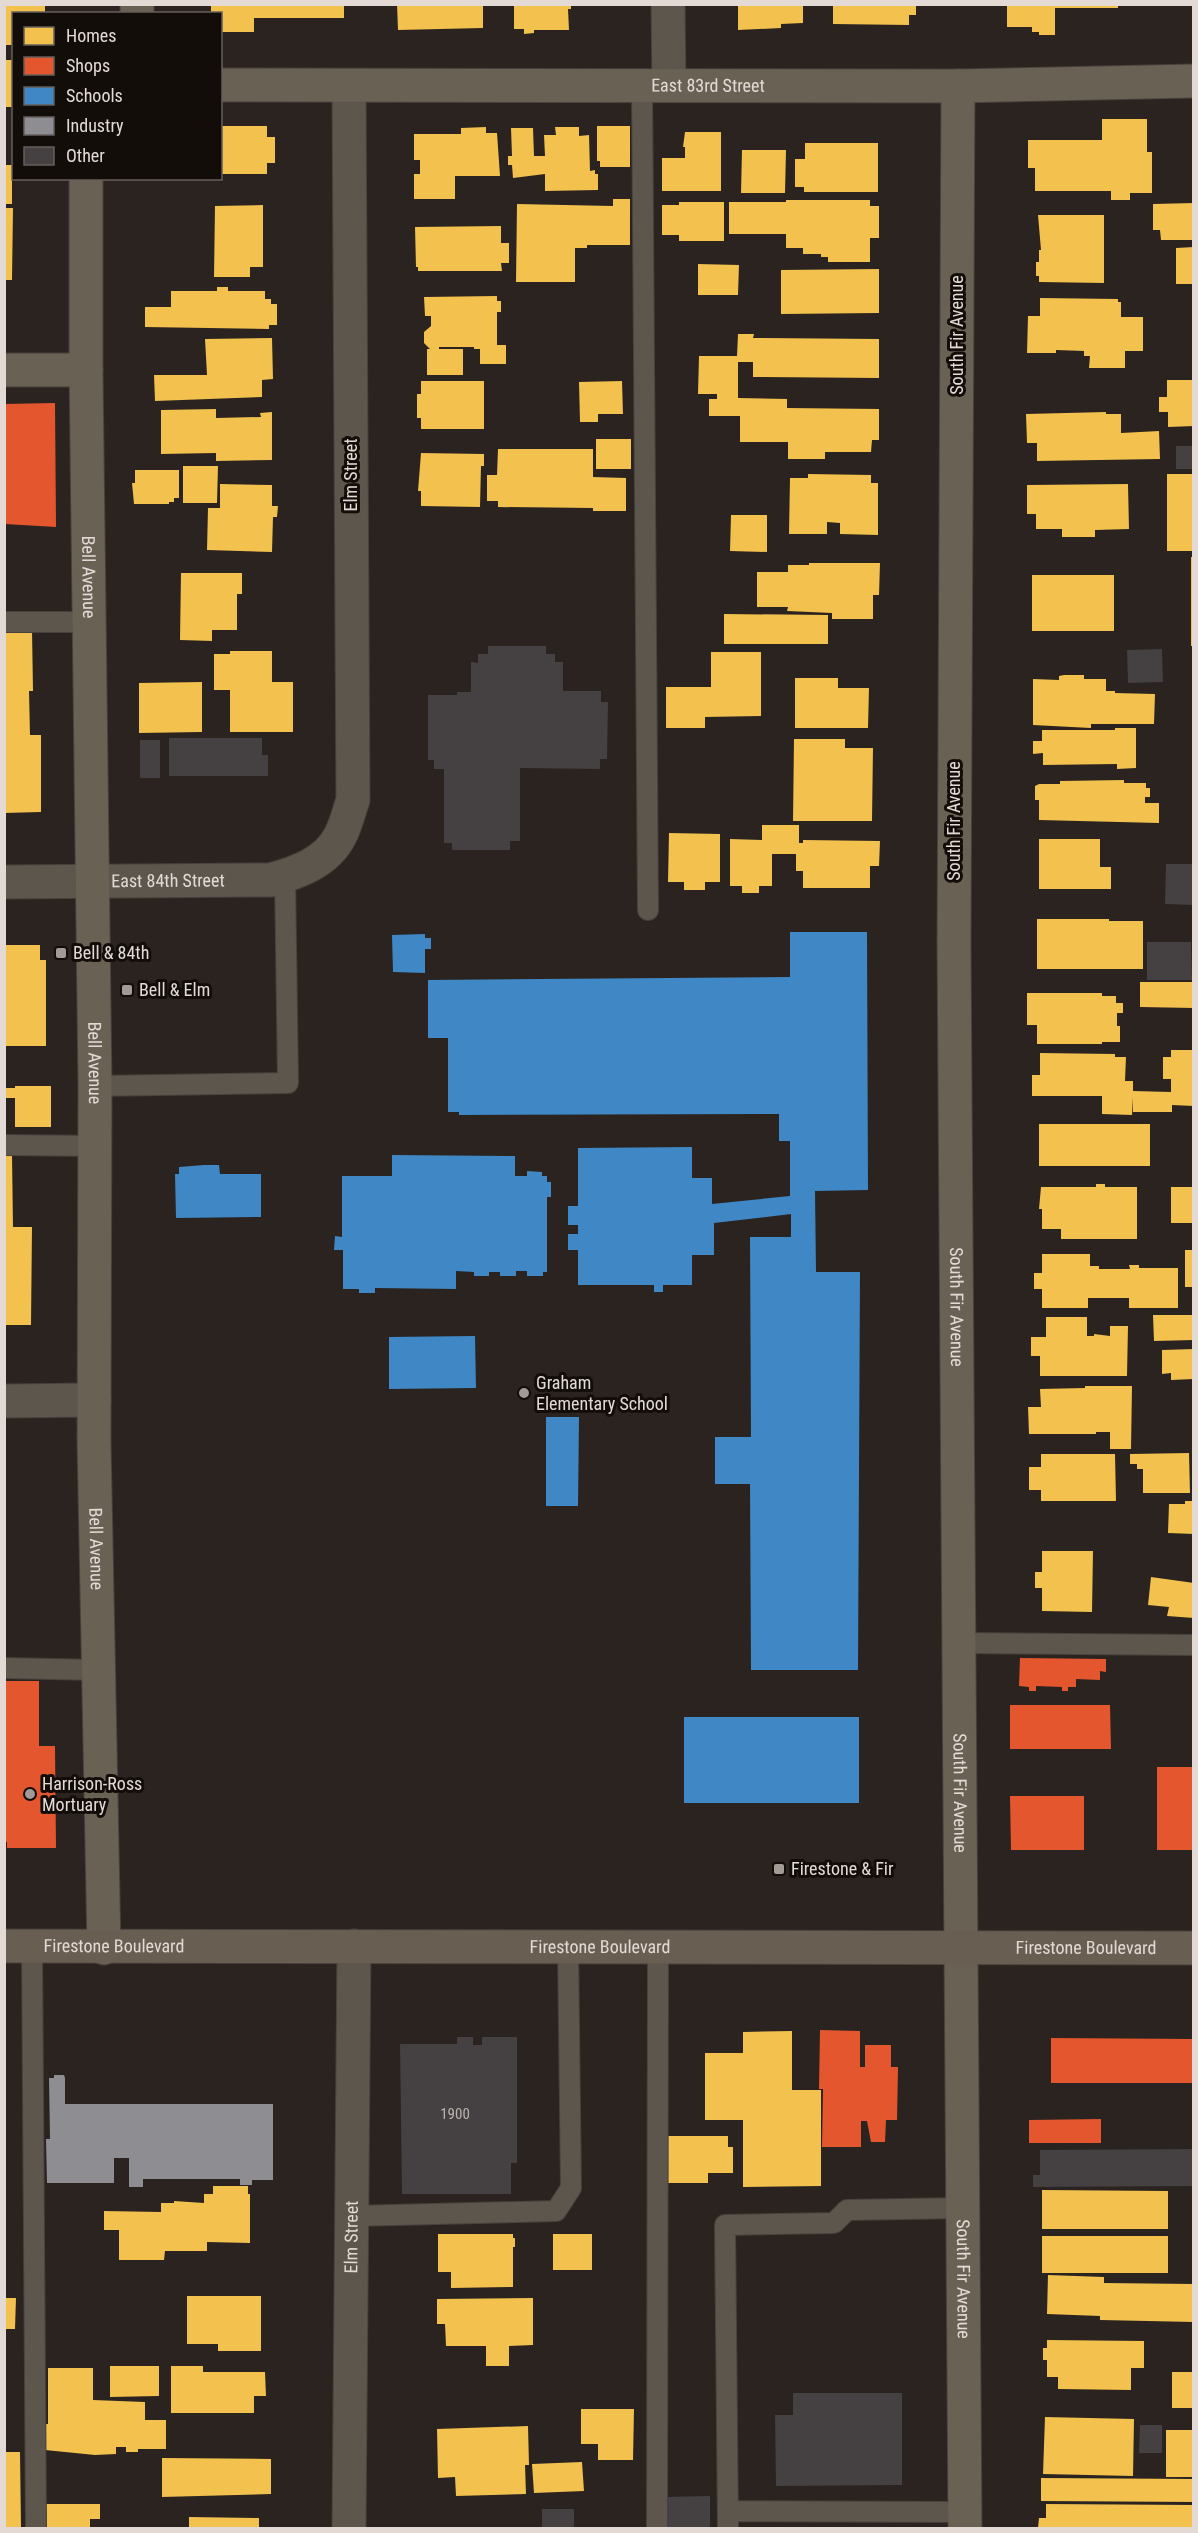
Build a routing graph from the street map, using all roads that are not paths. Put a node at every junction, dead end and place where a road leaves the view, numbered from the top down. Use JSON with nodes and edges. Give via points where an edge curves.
{"nodes":[{"id":1,"x":668,"y":4,"type":"edge"},
{"id":2,"x":1194,"y":81,"type":"edge"},
{"id":3,"x":655,"y":84,"type":"junction"},
{"id":4,"x":222,"y":85,"type":"edge"},
{"id":5,"x":349,"y":86,"type":"junction"},
{"id":6,"x":958,"y":86,"type":"junction"},
{"id":7,"x":86,"y":180,"type":"edge"},
{"id":8,"x":4,"y":370,"type":"edge"},
{"id":9,"x":86,"y":370,"type":"junction"},
{"id":10,"x":4,"y":622,"type":"edge"},
{"id":11,"x":88,"y":622,"type":"junction"},
{"id":12,"x":325,"y":856,"type":"joint"},
{"id":13,"x":285,"y":876,"type":"junction"},
{"id":14,"x":4,"y":882,"type":"edge"},
{"id":15,"x":92,"y":882,"type":"junction"},
{"id":16,"x":648,"y":910,"type":"dead end"},
{"id":17,"x":95,"y":1086,"type":"junction"},
{"id":18,"x":4,"y":1145,"type":"edge"},
{"id":19,"x":94,"y":1146,"type":"junction"},
{"id":20,"x":94,"y":1400,"type":"junction"},
{"id":21,"x":4,"y":1401,"type":"edge"},
{"id":22,"x":959,"y":1643,"type":"junction"},
{"id":23,"x":1194,"y":1645,"type":"edge"},
{"id":24,"x":4,"y":1668,"type":"edge"},
{"id":25,"x":97,"y":1670,"type":"junction"},
{"id":26,"x":18,"y":1946,"type":"edge"},
{"id":27,"x":354,"y":1947,"type":"junction"},
{"id":28,"x":568,"y":1947,"type":"junction"},
{"id":29,"x":658,"y":1947,"type":"junction"},
{"id":30,"x":104,"y":1948,"type":"junction"},
{"id":31,"x":961,"y":1948,"type":"junction"},
{"id":32,"x":1194,"y":1948,"type":"edge"},
{"id":33,"x":963,"y":2208,"type":"junction"},
{"id":34,"x":352,"y":2216,"type":"junction"},
{"id":35,"x":728,"y":2520,"type":"edge"},
{"id":36,"x":965,"y":2520,"type":"edge"},
{"id":37,"x":36,"y":2529,"type":"edge"},
{"id":38,"x":349,"y":2529,"type":"edge"},
{"id":39,"x":657,"y":2529,"type":"edge"}],
"edges":[{"from":1,"to":3,"type":"street"},
{"from":2,"to":6,"type":"street","name":"East 83rd Street"},
{"from":3,"to":5,"type":"street","name":"East 83rd Street"},
{"from":3,"to":6,"type":"street","name":"East 83rd Street"},
{"from":3,"to":16,"type":"lane"},
{"from":4,"to":5,"type":"street","name":"East 83rd Street"},
{"from":5,"to":12,"type":"street","name":"Elm Street","via":[[353,800],[340,836]]},
{"from":6,"to":22,"type":"street","name":"South Fir Avenue","via":[[954,956]]},
{"from":7,"to":9,"type":"street","name":"Bell Avenue"},
{"from":8,"to":9,"type":"street"},
{"from":9,"to":11,"type":"street","name":"Bell Avenue"},
{"from":10,"to":11,"type":"lane"},
{"from":11,"to":15,"type":"street","name":"Bell Avenue"},
{"from":12,"to":13,"type":"street","name":"East 84th Street"},
{"from":13,"to":15,"type":"street","name":"East 84th Street","via":[[270,880]]},
{"from":13,"to":17,"type":"lane","via":[[288,1083]]},
{"from":14,"to":15,"type":"street","name":"East 84th Street"},
{"from":15,"to":17,"type":"street","name":"Bell Avenue"},
{"from":17,"to":19,"type":"street","name":"Bell Avenue"},
{"from":18,"to":19,"type":"lane"},
{"from":19,"to":20,"type":"street","name":"Bell Avenue"},
{"from":20,"to":21,"type":"street"},
{"from":20,"to":25,"type":"street","name":"Bell Avenue"},
{"from":22,"to":23,"type":"lane"},
{"from":22,"to":31,"type":"street","name":"South Fir Avenue"},
{"from":24,"to":25,"type":"lane"},
{"from":25,"to":30,"type":"street","name":"Bell Avenue"},
{"from":26,"to":30,"type":"main road","name":"Firestone Boulevard"},
{"from":26,"to":37,"type":"lane"},
{"from":27,"to":28,"type":"main road","name":"Firestone Boulevard"},
{"from":27,"to":30,"type":"main road","name":"Firestone Boulevard"},
{"from":27,"to":34,"type":"street","name":"Elm Street"},
{"from":28,"to":29,"type":"main road","name":"Firestone Boulevard"},
{"from":28,"to":34,"type":"lane","via":[[571,2188],[556,2211]]},
{"from":29,"to":31,"type":"main road","name":"Firestone Boulevard"},
{"from":29,"to":39,"type":"lane"},
{"from":31,"to":32,"type":"main road","name":"Firestone Boulevard"},
{"from":31,"to":33,"type":"street","name":"South Fir Avenue"},
{"from":33,"to":35,"type":"lane","via":[[847,2210],[834,2223],[725,2225]]},
{"from":33,"to":36,"type":"street","name":"South Fir Avenue"},
{"from":34,"to":38,"type":"street","name":"Elm Street"},
{"from":35,"to":36,"type":"lane"}]}
